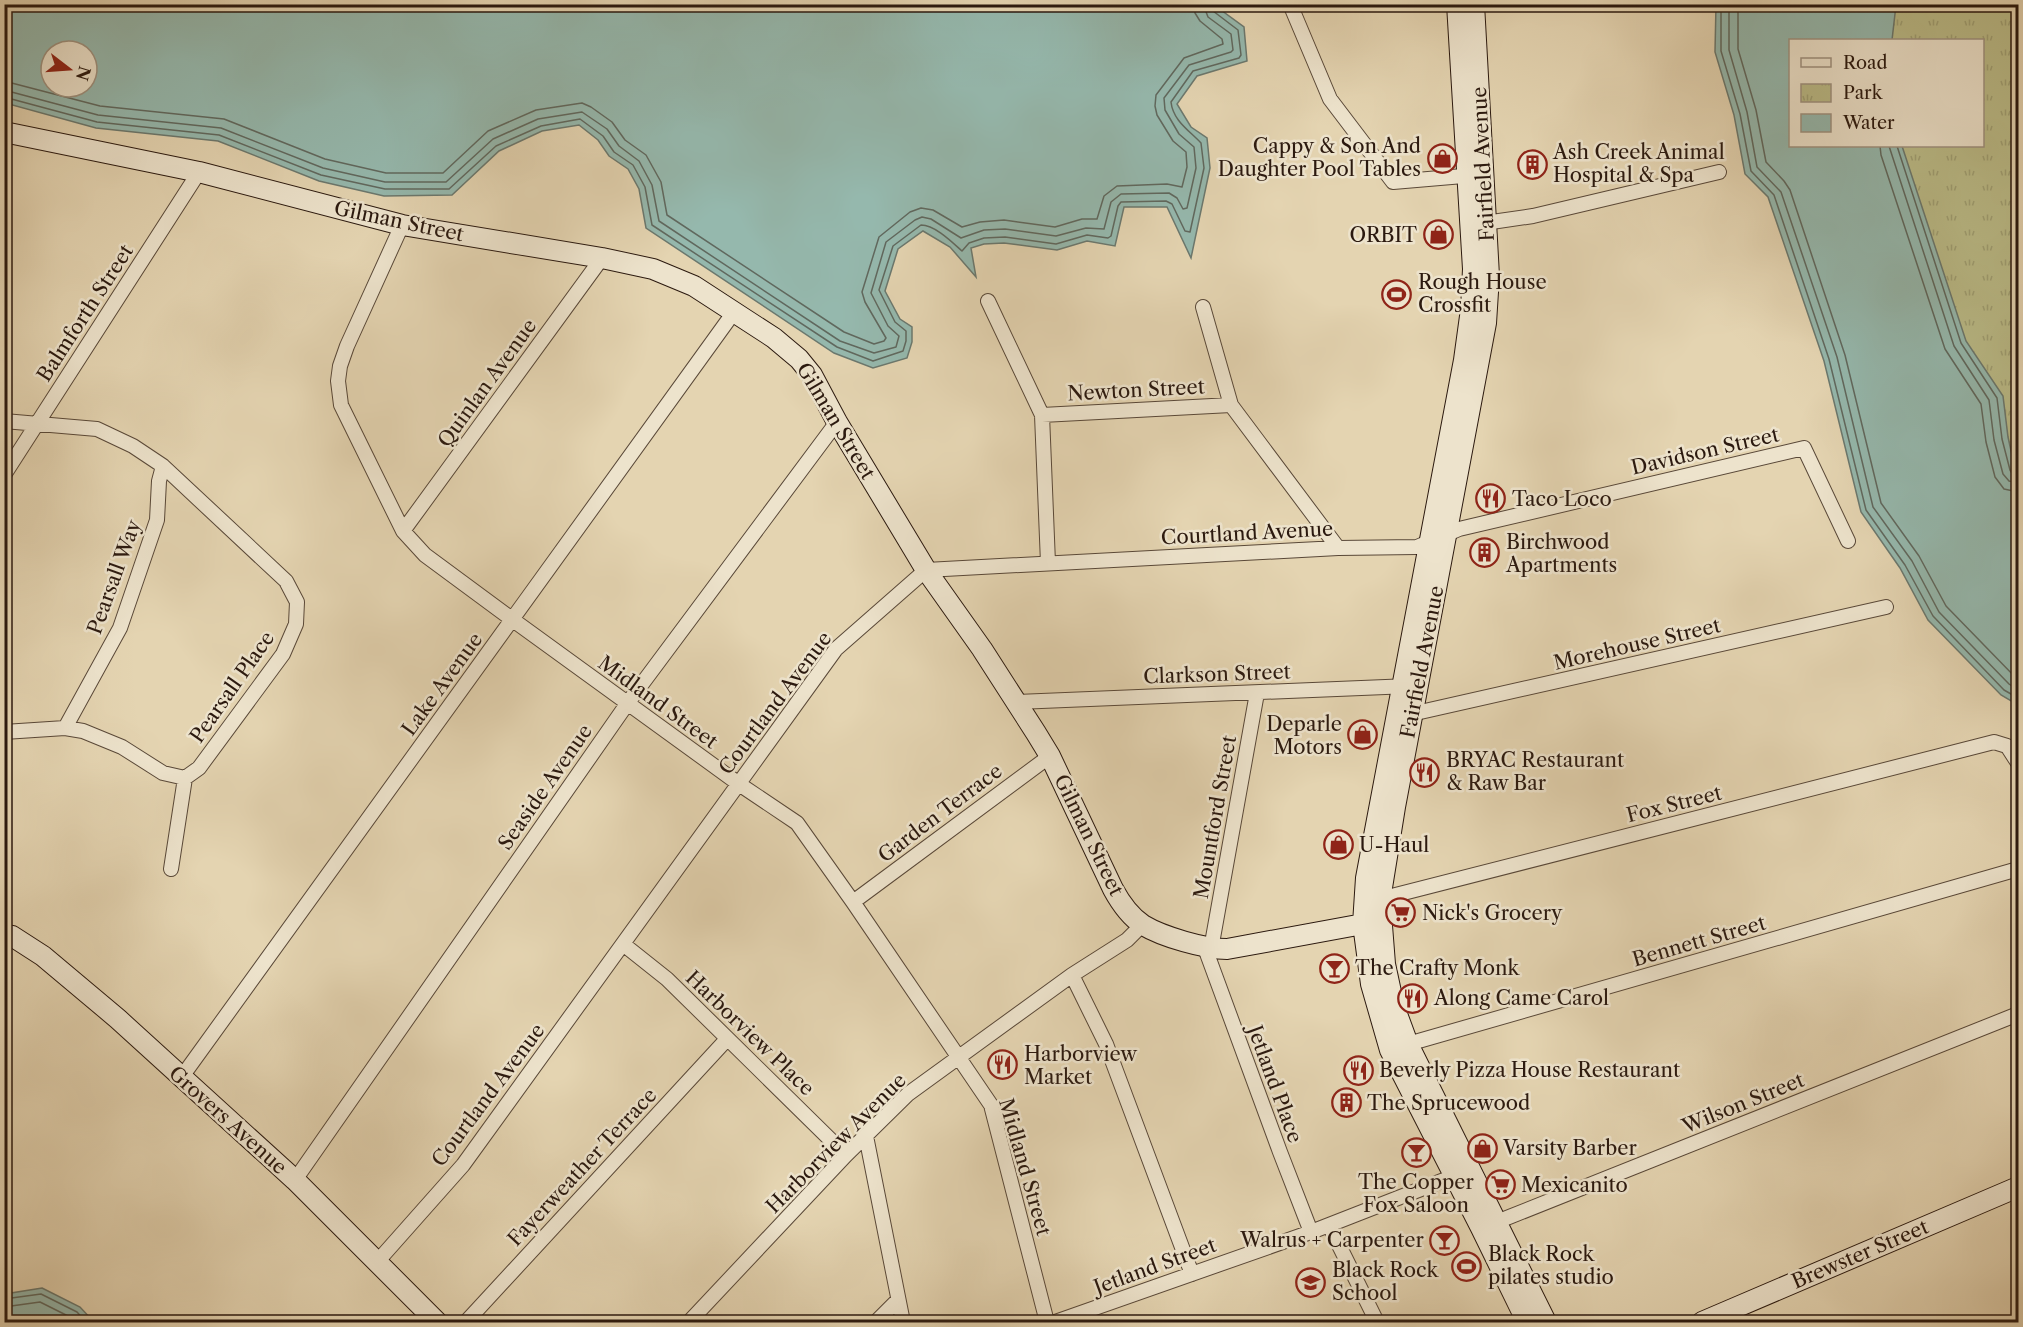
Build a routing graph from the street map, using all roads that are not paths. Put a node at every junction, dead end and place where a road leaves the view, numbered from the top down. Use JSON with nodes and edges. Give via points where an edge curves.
{"nodes":[{"id":1,"x":1290,"y":4,"type":"edge"},
{"id":2,"x":1457,"y":4,"type":"edge"},
{"id":3,"x":1474,"y":4,"type":"edge"},
{"id":4,"x":1468,"y":34,"type":"junction"},
{"id":5,"x":4,"y":132,"type":"edge"},
{"id":6,"x":199,"y":172,"type":"junction"},
{"id":7,"x":1719,"y":172,"type":"dead end"},
{"id":8,"x":1476,"y":175,"type":"junction"},
{"id":9,"x":1478,"y":224,"type":"junction"},
{"id":10,"x":402,"y":225,"type":"junction"},
{"id":11,"x":602,"y":258,"type":"junction"},
{"id":12,"x":988,"y":301,"type":"dead end"},
{"id":13,"x":1203,"y":307,"type":"dead end"},
{"id":14,"x":734,"y":312,"type":"junction"},
{"id":15,"x":1231,"y":405,"type":"junction"},
{"id":16,"x":1042,"y":415,"type":"junction"},
{"id":17,"x":4,"y":421,"type":"edge"},
{"id":18,"x":837,"y":422,"type":"junction"},
{"id":19,"x":38,"y":423,"type":"junction"},
{"id":20,"x":163,"y":466,"type":"junction"},
{"id":21,"x":4,"y":475,"type":"edge"},
{"id":22,"x":403,"y":531,"type":"junction"},
{"id":23,"x":1438,"y":540,"type":"junction"},
{"id":24,"x":1848,"y":541,"type":"dead end"},
{"id":25,"x":1338,"y":548,"type":"junction"},
{"id":26,"x":1048,"y":563,"type":"junction"},
{"id":27,"x":926,"y":570,"type":"junction"},
{"id":28,"x":1886,"y":608,"type":"dead end"},
{"id":29,"x":513,"y":620,"type":"junction"},
{"id":30,"x":1410,"y":686,"type":"junction"},
{"id":31,"x":1257,"y":693,"type":"junction"},
{"id":32,"x":1017,"y":702,"type":"junction"},
{"id":33,"x":627,"y":704,"type":"junction"},
{"id":34,"x":1404,"y":715,"type":"junction"},
{"id":35,"x":65,"y":728,"type":"junction"},
{"id":36,"x":4,"y":732,"type":"edge"},
{"id":37,"x":1050,"y":756,"type":"junction"},
{"id":38,"x":2019,"y":763,"type":"edge"},
{"id":39,"x":185,"y":778,"type":"junction"},
{"id":40,"x":739,"y":784,"type":"junction"},
{"id":41,"x":171,"y":869,"type":"dead end"},
{"id":42,"x":2019,"y":869,"type":"edge"},
{"id":43,"x":853,"y":902,"type":"junction"},
{"id":44,"x":1372,"y":911,"type":"junction"},
{"id":45,"x":1142,"y":925,"type":"junction"},
{"id":46,"x":4,"y":935,"type":"edge"},
{"id":47,"x":623,"y":944,"type":"junction"},
{"id":48,"x":1208,"y":948,"type":"junction"},
{"id":49,"x":1072,"y":975,"type":"junction"},
{"id":50,"x":2019,"y":1014,"type":"edge"},
{"id":51,"x":727,"y":1039,"type":"junction"},
{"id":52,"x":1399,"y":1047,"type":"junction"},
{"id":53,"x":959,"y":1057,"type":"junction"},
{"id":54,"x":181,"y":1078,"type":"junction"},
{"id":55,"x":866,"y":1136,"type":"junction"},
{"id":56,"x":846,"y":1155,"type":"junction"},
{"id":57,"x":1462,"y":1173,"type":"junction"},
{"id":58,"x":295,"y":1180,"type":"junction"},
{"id":59,"x":2019,"y":1187,"type":"edge"},
{"id":60,"x":1329,"y":1225,"type":"junction"},
{"id":61,"x":1489,"y":1225,"type":"junction"},
{"id":62,"x":1311,"y":1232,"type":"junction"},
{"id":63,"x":377,"y":1262,"type":"junction"},
{"id":64,"x":1192,"y":1274,"type":"junction"},
{"id":65,"x":898,"y":1300,"type":"junction"},
{"id":66,"x":437,"y":1323,"type":"edge"},
{"id":67,"x":466,"y":1323,"type":"edge"},
{"id":68,"x":689,"y":1323,"type":"edge"},
{"id":69,"x":876,"y":1323,"type":"edge"},
{"id":70,"x":903,"y":1323,"type":"edge"},
{"id":71,"x":1047,"y":1323,"type":"edge"},
{"id":72,"x":1055,"y":1323,"type":"edge"},
{"id":73,"x":1377,"y":1323,"type":"edge"},
{"id":74,"x":1527,"y":1323,"type":"edge"},
{"id":75,"x":1546,"y":1323,"type":"edge"},
{"id":76,"x":1702,"y":1323,"type":"edge"}],
"edges":[{"from":1,"to":8,"type":"street","via":[[1330,99],[1393,182]]},
{"from":2,"to":4,"type":"street","name":"Fairfield Avenue"},
{"from":3,"to":4,"type":"street","name":"Fairfield Avenue"},
{"from":4,"to":8,"type":"street","name":"Fairfield Avenue"},
{"from":5,"to":6,"type":"street","name":"Gilman Street"},
{"from":6,"to":10,"type":"street","name":"Gilman Street"},
{"from":6,"to":19,"type":"street","name":"Balmforth Street"},
{"from":7,"to":9,"type":"street","via":[[1533,216]]},
{"from":8,"to":9,"type":"street","name":"Fairfield Avenue"},
{"from":9,"to":23,"type":"street","name":"Fairfield Avenue","via":[[1489,276]]},
{"from":10,"to":11,"type":"street","name":"Gilman Street"},
{"from":10,"to":22,"type":"street","name":"Midland Street","via":[[347,346],[338,381],[341,405]]},
{"from":11,"to":14,"type":"street","name":"Gilman Street","via":[[675,277]]},
{"from":11,"to":22,"type":"street","name":"Quinlan Avenue"},
{"from":12,"to":16,"type":"street"},
{"from":13,"to":15,"type":"street"},
{"from":14,"to":18,"type":"street","name":"Gilman Street","via":[[799,359]]},
{"from":14,"to":29,"type":"street","name":"Lake Avenue"},
{"from":15,"to":16,"type":"street","name":"Newton Street"},
{"from":15,"to":25,"type":"street"},
{"from":16,"to":26,"type":"street"},
{"from":17,"to":19,"type":"street","name":"Pearsall Place"},
{"from":18,"to":27,"type":"street","name":"Gilman Street"},
{"from":18,"to":33,"type":"street","name":"Seaside Avenue"},
{"from":19,"to":20,"type":"street","name":"Pearsall Place","via":[[98,429]]},
{"from":19,"to":21,"type":"street","name":"Balmforth Street"},
{"from":20,"to":35,"type":"street","name":"Pearsall Way","via":[[157,520],[120,628]]},
{"from":20,"to":39,"type":"street","name":"Pearsall Place","via":[[286,581],[297,602],[296,624],[283,654],[199,768]]},
{"from":22,"to":29,"type":"street","name":"Midland Street","via":[[425,555]]},
{"from":23,"to":24,"type":"street","name":"Davidson Street","via":[[1459,530],[1804,448]]},
{"from":23,"to":25,"type":"street","name":"Courtland Avenue","via":[[1417,547]]},
{"from":23,"to":30,"type":"street","name":"Fairfield Avenue"},
{"from":25,"to":26,"type":"street","name":"Courtland Avenue"},
{"from":26,"to":27,"type":"street","name":"Courtland Avenue"},
{"from":27,"to":32,"type":"street","name":"Gilman Street"},
{"from":27,"to":40,"type":"street","name":"Courtland Avenue","via":[[836,649]]},
{"from":28,"to":34,"type":"street","name":"Morehouse Street"},
{"from":29,"to":33,"type":"street","name":"Midland Street"},
{"from":29,"to":54,"type":"street","name":"Lake Avenue"},
{"from":30,"to":31,"type":"street","name":"Clarkson Street"},
{"from":30,"to":34,"type":"street","name":"Fairfield Avenue"},
{"from":31,"to":32,"type":"street","name":"Clarkson Street"},
{"from":31,"to":48,"type":"street","name":"Mountford Street"},
{"from":32,"to":37,"type":"street","name":"Gilman Street"},
{"from":33,"to":40,"type":"street","name":"Midland Street"},
{"from":33,"to":58,"type":"street","name":"Seaside Avenue"},
{"from":34,"to":44,"type":"street","name":"Fairfield Avenue","via":[[1366,878]]},
{"from":35,"to":36,"type":"street"},
{"from":35,"to":39,"type":"street","via":[[103,738],[163,773]]},
{"from":37,"to":43,"type":"street","name":"Garden Terrace"},
{"from":37,"to":45,"type":"street","name":"Gilman Street","via":[[1113,889]]},
{"from":38,"to":44,"type":"street","name":"Fox Street","via":[[2007,746],[1994,742]]},
{"from":39,"to":41,"type":"street"},
{"from":40,"to":43,"type":"street","name":"Midland Street","via":[[797,823]]},
{"from":40,"to":47,"type":"street","name":"Courtland Avenue"},
{"from":42,"to":52,"type":"street","name":"Bennett Street"},
{"from":43,"to":53,"type":"street","name":"Midland Street"},
{"from":44,"to":48,"type":"street","name":"Gilman Street","via":[[1241,948]]},
{"from":44,"to":52,"type":"street","name":"Fairfield Avenue","via":[[1394,1006]]},
{"from":45,"to":48,"type":"street","name":"Gilman Street"},
{"from":45,"to":49,"type":"street","name":"Harborview Avenue","via":[[1127,940]]},
{"from":46,"to":54,"type":"street","name":"Grovers Avenue","via":[[26,944],[76,982]]},
{"from":47,"to":51,"type":"street","name":"Harborview Place","via":[[667,979]]},
{"from":47,"to":63,"type":"street","name":"Courtland Avenue","via":[[463,1165]]},
{"from":48,"to":62,"type":"street","name":"Jetland Place"},
{"from":49,"to":53,"type":"street","name":"Harborview Avenue"},
{"from":49,"to":64,"type":"street","via":[[1106,1044]]},
{"from":50,"to":61,"type":"street","name":"Wilson Street"},
{"from":51,"to":56,"type":"street","name":"Harborview Place"},
{"from":51,"to":67,"type":"street","name":"Fayerweather Terrace"},
{"from":52,"to":57,"type":"street","name":"Fairfield Avenue"},
{"from":53,"to":55,"type":"street","name":"Harborview Avenue","via":[[908,1094]]},
{"from":53,"to":71,"type":"street","name":"Midland Street","via":[[991,1105]]},
{"from":54,"to":58,"type":"street","name":"Grovers Avenue"},
{"from":55,"to":56,"type":"street","name":"Harborview Avenue"},
{"from":55,"to":65,"type":"street"},
{"from":56,"to":68,"type":"street","name":"Harborview Avenue"},
{"from":57,"to":60,"type":"street","name":"Jetland Street"},
{"from":57,"to":61,"type":"street","name":"Fairfield Avenue"},
{"from":58,"to":63,"type":"street","name":"Grovers Avenue"},
{"from":59,"to":76,"type":"street","name":"Brewster Street"},
{"from":60,"to":62,"type":"street","name":"Jetland Street"},
{"from":60,"to":73,"type":"street"},
{"from":61,"to":74,"type":"street","name":"Fairfield Avenue"},
{"from":61,"to":75,"type":"street","name":"Fairfield Avenue"},
{"from":62,"to":64,"type":"street","name":"Jetland Street"},
{"from":63,"to":66,"type":"street","name":"Grovers Avenue"},
{"from":64,"to":72,"type":"street","name":"Jetland Street"},
{"from":65,"to":69,"type":"street"},
{"from":65,"to":70,"type":"street"}]}
